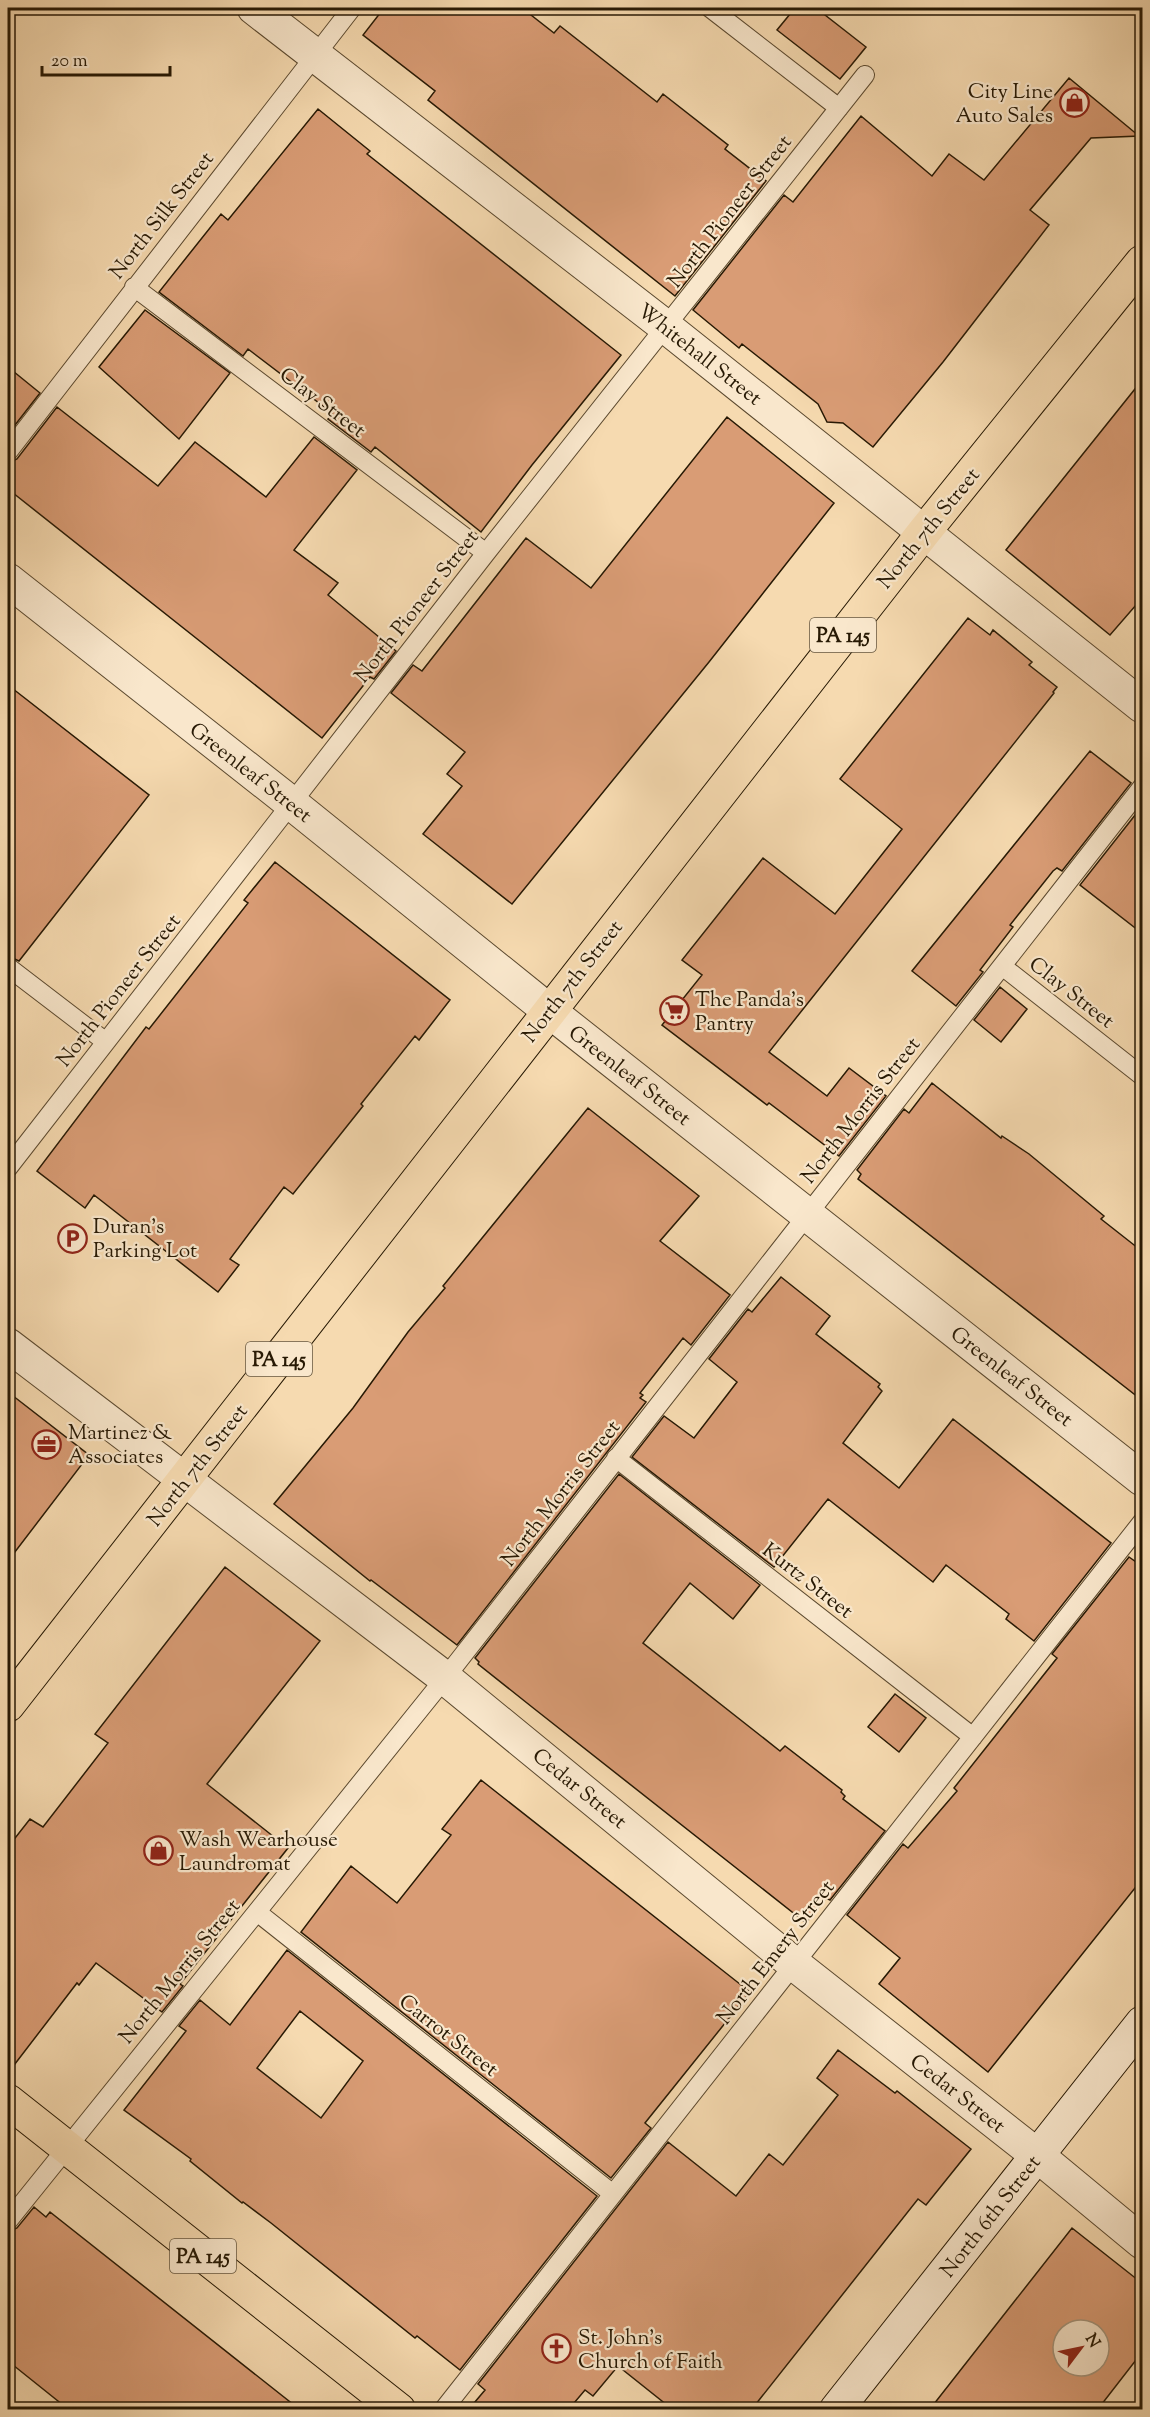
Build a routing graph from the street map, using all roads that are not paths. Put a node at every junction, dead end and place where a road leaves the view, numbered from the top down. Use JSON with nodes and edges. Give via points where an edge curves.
{"nodes":[{"id":1,"x":254,"y":8,"type":"edge"},
{"id":2,"x":352,"y":8,"type":"edge"},
{"id":3,"x":710,"y":8,"type":"edge"},
{"id":4,"x":315,"y":55,"type":"junction"},
{"id":5,"x":865,"y":75,"type":"dead end"},
{"id":6,"x":839,"y":108,"type":"junction"},
{"id":7,"x":1143,"y":262,"type":"edge"},
{"id":8,"x":134,"y":287,"type":"junction"},
{"id":9,"x":666,"y":327,"type":"junction"},
{"id":10,"x":8,"y":452,"type":"edge"},
{"id":11,"x":924,"y":532,"type":"junction"},
{"id":12,"x":486,"y":553,"type":"junction"},
{"id":13,"x":8,"y":580,"type":"edge"},
{"id":14,"x":1143,"y":706,"type":"edge"},
{"id":15,"x":1143,"y":787,"type":"edge"},
{"id":16,"x":291,"y":803,"type":"junction"},
{"id":17,"x":1002,"y":966,"type":"junction"},
{"id":18,"x":8,"y":967,"type":"edge"},
{"id":19,"x":548,"y":1010,"type":"junction"},
{"id":20,"x":106,"y":1042,"type":"junction"},
{"id":21,"x":1143,"y":1076,"type":"edge"},
{"id":22,"x":8,"y":1168,"type":"edge"},
{"id":23,"x":807,"y":1214,"type":"junction"},
{"id":24,"x":8,"y":1345,"type":"edge"},
{"id":25,"x":616,"y":1458,"type":"junction"},
{"id":26,"x":186,"y":1479,"type":"junction"},
{"id":27,"x":1143,"y":1479,"type":"edge"},
{"id":28,"x":1143,"y":1522,"type":"edge"},
{"id":29,"x":445,"y":1678,"type":"junction"},
{"id":30,"x":8,"y":1705,"type":"edge"},
{"id":31,"x":973,"y":1737,"type":"junction"},
{"id":32,"x":248,"y":1915,"type":"junction"},
{"id":33,"x":794,"y":1964,"type":"junction"},
{"id":34,"x":1143,"y":2023,"type":"edge"},
{"id":35,"x":8,"y":2102,"type":"edge"},
{"id":36,"x":66,"y":2148,"type":"junction"},
{"id":37,"x":1038,"y":2156,"type":"junction"},
{"id":38,"x":613,"y":2194,"type":"junction"},
{"id":39,"x":8,"y":2221,"type":"edge"},
{"id":40,"x":1143,"y":2242,"type":"edge"},
{"id":41,"x":399,"y":2409,"type":"edge"},
{"id":42,"x":443,"y":2409,"type":"edge"},
{"id":43,"x":836,"y":2409,"type":"edge"}],
"edges":[{"from":1,"to":4,"type":"street","name":"Whitehall Street"},
{"from":2,"to":4,"type":"lane","name":"North Silk Street"},
{"from":3,"to":6,"type":"lane"},
{"from":4,"to":8,"type":"lane","name":"North Silk Street"},
{"from":4,"to":9,"type":"street","name":"Whitehall Street"},
{"from":5,"to":6,"type":"lane","name":"North Pioneer Street"},
{"from":6,"to":9,"type":"lane","name":"North Pioneer Street"},
{"from":7,"to":11,"type":"main road","name":"North 7th Street","number":"PA 145"},
{"from":8,"to":10,"type":"lane","name":"North Silk Street"},
{"from":8,"to":12,"type":"lane","name":"Clay Street"},
{"from":9,"to":11,"type":"street","name":"Whitehall Street"},
{"from":9,"to":12,"type":"lane","name":"North Pioneer Street"},
{"from":11,"to":14,"type":"street","name":"Whitehall Street"},
{"from":11,"to":19,"type":"main road","name":"North 7th Street","number":"PA 145"},
{"from":12,"to":16,"type":"lane","name":"North Pioneer Street"},
{"from":13,"to":16,"type":"street","name":"Greenleaf Street"},
{"from":15,"to":17,"type":"lane","name":"North Morris Street"},
{"from":16,"to":19,"type":"street","name":"Greenleaf Street"},
{"from":16,"to":20,"type":"lane","name":"North Pioneer Street"},
{"from":17,"to":21,"type":"lane","name":"Clay Street"},
{"from":17,"to":23,"type":"lane","name":"North Morris Street"},
{"from":18,"to":20,"type":"lane"},
{"from":19,"to":23,"type":"street","name":"Greenleaf Street"},
{"from":19,"to":26,"type":"main road","name":"North 7th Street","number":"PA 145"},
{"from":20,"to":22,"type":"lane","name":"North Pioneer Street"},
{"from":23,"to":25,"type":"lane","name":"North Morris Street"},
{"from":23,"to":27,"type":"street","name":"Greenleaf Street"},
{"from":24,"to":26,"type":"street","name":"Cedar Street"},
{"from":25,"to":29,"type":"lane","name":"North Morris Street"},
{"from":25,"to":31,"type":"lane","name":"Kurtz Street"},
{"from":26,"to":29,"type":"street","name":"Cedar Street"},
{"from":26,"to":30,"type":"main road","name":"North 7th Street","number":"PA 145"},
{"from":28,"to":31,"type":"lane","name":"North Emery Street"},
{"from":29,"to":32,"type":"lane","name":"North Morris Street"},
{"from":29,"to":33,"type":"street","name":"Cedar Street"},
{"from":31,"to":33,"type":"lane","name":"North Emery Street"},
{"from":32,"to":36,"type":"lane","name":"North Morris Street"},
{"from":32,"to":38,"type":"lane","name":"Carrot Street"},
{"from":33,"to":37,"type":"street","name":"Cedar Street"},
{"from":33,"to":38,"type":"lane","name":"North Emery Street"},
{"from":34,"to":37,"type":"street","name":"North 6th Street"},
{"from":35,"to":36,"type":"main road","number":"PA 145"},
{"from":36,"to":39,"type":"lane","name":"North Morris Street"},
{"from":36,"to":41,"type":"main road","number":"PA 145"},
{"from":37,"to":40,"type":"street","name":"Cedar Street"},
{"from":37,"to":43,"type":"street","name":"North 6th Street"},
{"from":38,"to":42,"type":"lane","name":"North Emery Street"}]}
